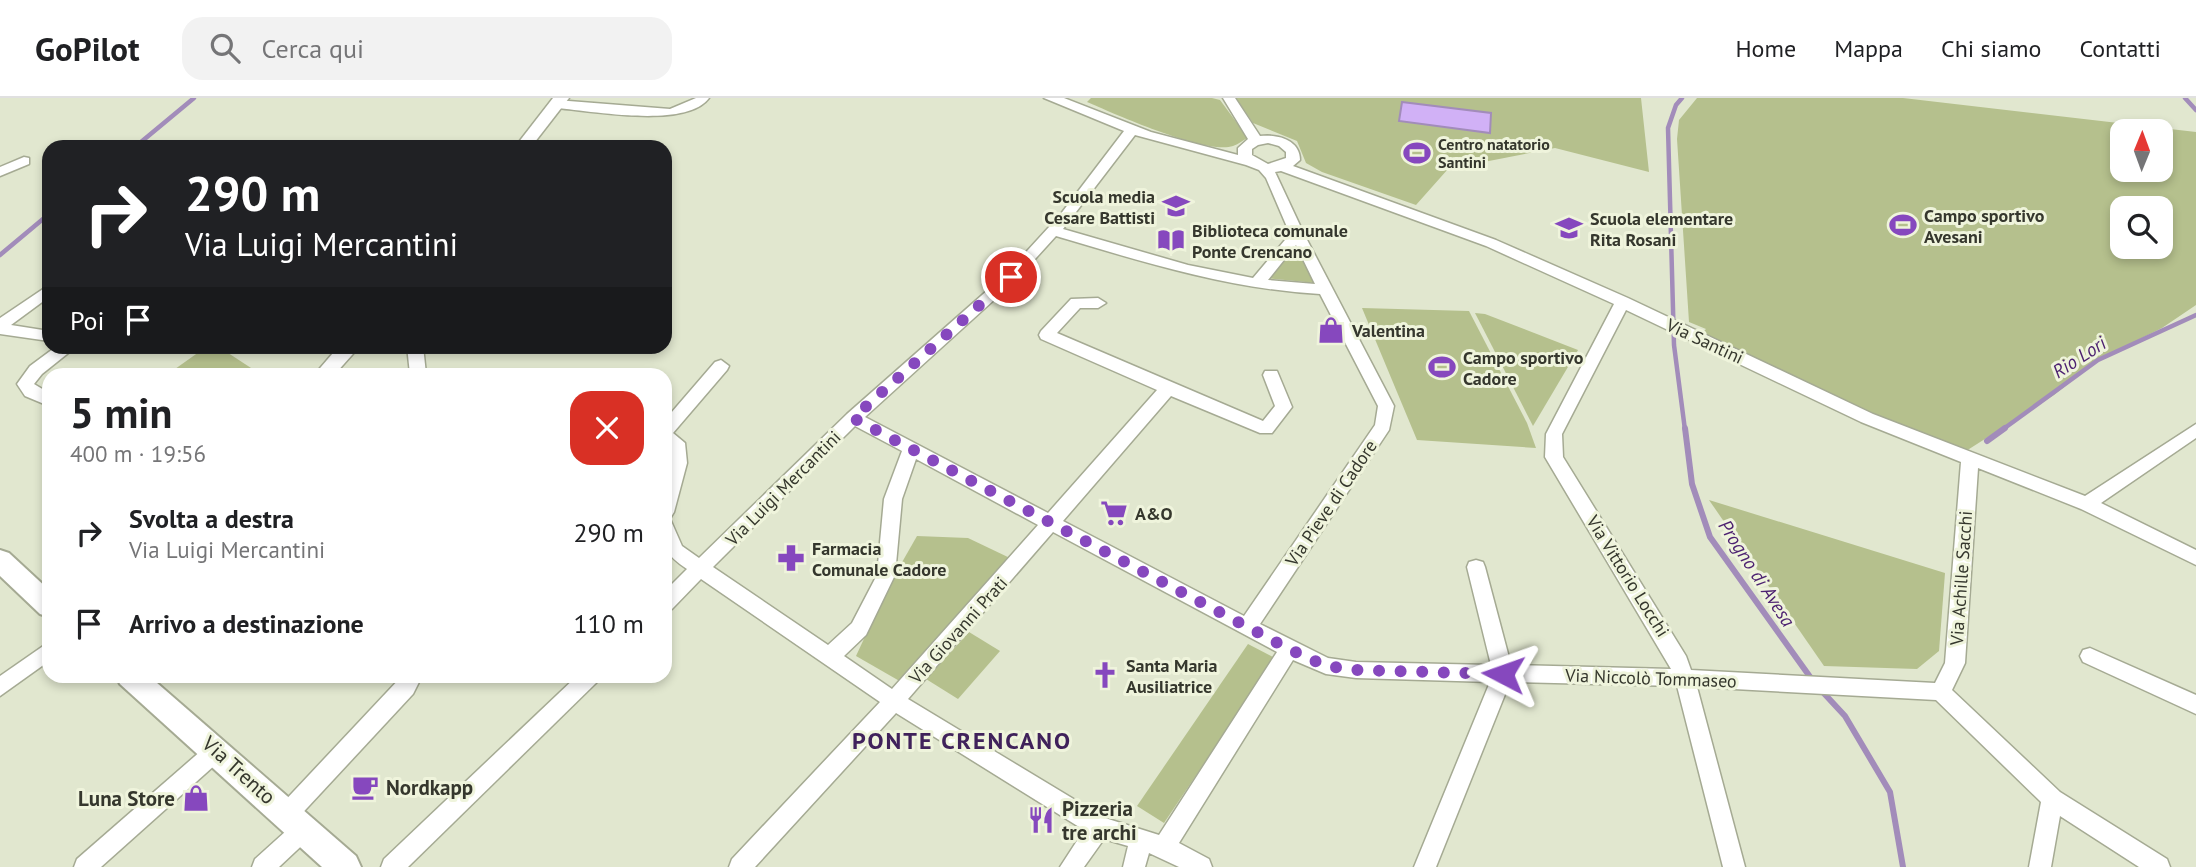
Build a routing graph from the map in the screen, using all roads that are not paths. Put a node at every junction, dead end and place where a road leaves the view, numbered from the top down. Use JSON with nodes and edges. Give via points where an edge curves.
{"nodes":[{"id":1,"x":703,"y":98,"type":"edge"},
{"id":2,"x":1050,"y":98,"type":"edge"},
{"id":3,"x":1229,"y":98,"type":"edge"},
{"id":4,"x":558,"y":101,"type":"edge"},
{"id":5,"x":1132,"y":130,"type":"junction"},
{"id":6,"x":528,"y":140,"type":"edge"},
{"id":7,"x":1261,"y":140,"type":"junction"},
{"id":8,"x":1246,"y":156,"type":"junction"},
{"id":9,"x":24,"y":161,"type":"dead end"},
{"id":10,"x":0,"y":172,"type":"edge"},
{"id":11,"x":1277,"y":172,"type":"junction"},
{"id":12,"x":1315,"y":178,"type":"junction"},
{"id":13,"x":1055,"y":231,"type":"junction"},
{"id":14,"x":1297,"y":234,"type":"junction"},
{"id":15,"x":1256,"y":284,"type":"junction"},
{"id":16,"x":1325,"y":289,"type":"junction"},
{"id":17,"x":42,"y":295,"type":"edge"},
{"id":18,"x":1623,"y":302,"type":"junction"},
{"id":19,"x":1098,"y":303,"type":"dead end"},
{"id":20,"x":0,"y":328,"type":"edge"},
{"id":21,"x":42,"y":336,"type":"edge"},
{"id":22,"x":58,"y":354,"type":"edge"},
{"id":23,"x":343,"y":354,"type":"edge"},
{"id":24,"x":721,"y":366,"type":"dead end"},
{"id":25,"x":330,"y":368,"type":"edge"},
{"id":26,"x":1271,"y":375,"type":"dead end"},
{"id":27,"x":1168,"y":388,"type":"junction"},
{"id":28,"x":42,"y":396,"type":"edge"},
{"id":29,"x":853,"y":418,"type":"junction"},
{"id":30,"x":672,"y":426,"type":"edge"},
{"id":31,"x":2196,"y":430,"type":"edge"},
{"id":32,"x":672,"y":440,"type":"edge"},
{"id":33,"x":911,"y":449,"type":"junction"},
{"id":34,"x":1970,"y":460,"type":"junction"},
{"id":35,"x":672,"y":486,"type":"edge"},
{"id":36,"x":2087,"y":504,"type":"junction"},
{"id":37,"x":1052,"y":524,"type":"junction"},
{"id":38,"x":672,"y":544,"type":"edge"},
{"id":39,"x":2196,"y":558,"type":"edge"},
{"id":40,"x":0,"y":560,"type":"edge"},
{"id":41,"x":1476,"y":567,"type":"dead end"},
{"id":42,"x":701,"y":569,"type":"junction"},
{"id":43,"x":672,"y":596,"type":"edge"},
{"id":44,"x":42,"y":599,"type":"edge"},
{"id":45,"x":1248,"y":626,"type":"junction"},
{"id":46,"x":1289,"y":649,"type":"junction"},
{"id":47,"x":42,"y":655,"type":"edge"},
{"id":48,"x":2090,"y":656,"type":"dead end"},
{"id":49,"x":829,"y":657,"type":"junction"},
{"id":50,"x":1682,"y":670,"type":"junction"},
{"id":51,"x":1503,"y":674,"type":"junction"},
{"id":52,"x":138,"y":683,"type":"edge"},
{"id":53,"x":408,"y":683,"type":"edge"},
{"id":54,"x":583,"y":683,"type":"edge"},
{"id":55,"x":0,"y":687,"type":"edge"},
{"id":56,"x":1941,"y":692,"type":"junction"},
{"id":57,"x":894,"y":701,"type":"junction"},
{"id":58,"x":2196,"y":705,"type":"edge"},
{"id":59,"x":216,"y":750,"type":"junction"},
{"id":60,"x":2052,"y":799,"type":"junction"},
{"id":61,"x":295,"y":821,"type":"junction"},
{"id":62,"x":1099,"y":827,"type":"junction"},
{"id":63,"x":1141,"y":840,"type":"junction"},
{"id":64,"x":1164,"y":847,"type":"junction"},
{"id":65,"x":85,"y":867,"type":"edge"},
{"id":66,"x":263,"y":867,"type":"edge"},
{"id":67,"x":345,"y":867,"type":"edge"},
{"id":68,"x":392,"y":867,"type":"edge"},
{"id":69,"x":740,"y":867,"type":"edge"},
{"id":70,"x":1071,"y":867,"type":"edge"},
{"id":71,"x":1135,"y":867,"type":"edge"},
{"id":72,"x":1200,"y":867,"type":"edge"},
{"id":73,"x":1425,"y":867,"type":"edge"},
{"id":74,"x":1734,"y":867,"type":"edge"},
{"id":75,"x":2040,"y":867,"type":"edge"},
{"id":76,"x":2159,"y":867,"type":"edge"}],
"edges":[{"from":1,"to":4,"type":"street","via":[[688,109],[670,113]]},
{"from":2,"to":5,"type":"street","name":"Via Santini"},
{"from":3,"to":7,"type":"street"},
{"from":4,"to":6,"type":"street"},
{"from":5,"to":8,"type":"street","name":"Via Santini","via":[[1218,155]]},
{"from":5,"to":13,"type":"street","name":"Via Luigi Mercantini"},
{"from":7,"to":8,"type":"street","via":[[1249,144]]},
{"from":7,"to":11,"type":"street","via":[[1289,146],[1294,156]]},
{"from":8,"to":11,"type":"street","name":"Via Santini"},
{"from":9,"to":10,"type":"street"},
{"from":11,"to":12,"type":"street","name":"Via Santini"},
{"from":11,"to":12,"type":"street","via":[[1286,180]]},
{"from":11,"to":14,"type":"street","name":"Via Pieve di Cadore"},
{"from":12,"to":18,"type":"street","name":"Via Santini","via":[[1491,243]]},
{"from":13,"to":15,"type":"street"},
{"from":13,"to":29,"type":"street","name":"Via Luigi Mercantini","via":[[1011,277]]},
{"from":14,"to":15,"type":"street"},
{"from":14,"to":16,"type":"street","name":"Via Pieve di Cadore"},
{"from":15,"to":16,"type":"street"},
{"from":16,"to":45,"type":"street","name":"Via Pieve di Cadore","via":[[1386,406],[1383,426]]},
{"from":17,"to":20,"type":"street"},
{"from":18,"to":34,"type":"street","name":"Via Santini","via":[[1867,418]]},
{"from":18,"to":50,"type":"street","name":"Via Vittorio Locchi","via":[[1554,435],[1554,457]]},
{"from":19,"to":27,"type":"street","via":[[1076,303],[1047,335]]},
{"from":20,"to":21,"type":"street"},
{"from":22,"to":28,"type":"street","via":[[25,384]]},
{"from":23,"to":25,"type":"street"},
{"from":24,"to":30,"type":"street"},
{"from":26,"to":27,"type":"street","via":[[1283,407],[1266,429]]},
{"from":27,"to":37,"type":"street","name":"Via Giovanni Prati"},
{"from":29,"to":33,"type":"street","name":"Via Niccolò Tommaseo"},
{"from":29,"to":42,"type":"street","name":"Via Luigi Mercantini"},
{"from":31,"to":36,"type":"street"},
{"from":32,"to":35,"type":"street","via":[[678,463]]},
{"from":33,"to":37,"type":"street","name":"Via Niccolò Tommaseo"},
{"from":33,"to":49,"type":"street","via":[[893,499],[886,575],[859,629]]},
{"from":34,"to":36,"type":"street","name":"Via Santini"},
{"from":34,"to":56,"type":"street","name":"Via Achille Sacchi","via":[[1955,663]]},
{"from":36,"to":39,"type":"street","name":"Via Santini"},
{"from":37,"to":45,"type":"street","name":"Via Niccolò Tommaseo"},
{"from":37,"to":57,"type":"street","name":"Via Giovanni Prati"},
{"from":38,"to":42,"type":"street","via":[[675,551]]},
{"from":40,"to":44,"type":"main road"},
{"from":41,"to":51,"type":"street"},
{"from":42,"to":43,"type":"street","name":"Via Luigi Mercantini"},
{"from":42,"to":49,"type":"street"},
{"from":45,"to":46,"type":"street","name":"Via Niccolò Tommaseo"},
{"from":46,"to":51,"type":"street","name":"Via Niccolò Tommaseo","via":[[1326,666],[1356,670]]},
{"from":46,"to":64,"type":"street"},
{"from":47,"to":55,"type":"street"},
{"from":48,"to":58,"type":"street"},
{"from":49,"to":57,"type":"street"},
{"from":50,"to":51,"type":"street","name":"Via Niccolò Tommaseo"},
{"from":50,"to":56,"type":"street","name":"Via Niccolò Tommaseo","via":[[1796,684]]},
{"from":50,"to":74,"type":"street","name":"Via Vittorio Locchi"},
{"from":51,"to":73,"type":"street"},
{"from":52,"to":59,"type":"main road","name":"Via Trento"},
{"from":53,"to":61,"type":"street"},
{"from":54,"to":68,"type":"street"},
{"from":56,"to":60,"type":"street"},
{"from":57,"to":62,"type":"street"},
{"from":57,"to":69,"type":"street","name":"Via Giovanni Prati"},
{"from":59,"to":61,"type":"main road","name":"Via Trento"},
{"from":59,"to":65,"type":"street"},
{"from":60,"to":75,"type":"street"},
{"from":60,"to":76,"type":"street"},
{"from":61,"to":66,"type":"street"},
{"from":61,"to":67,"type":"main road","name":"Via Trento"},
{"from":62,"to":63,"type":"street"},
{"from":62,"to":70,"type":"street"},
{"from":63,"to":64,"type":"street"},
{"from":63,"to":71,"type":"street"},
{"from":64,"to":72,"type":"street"}]}
